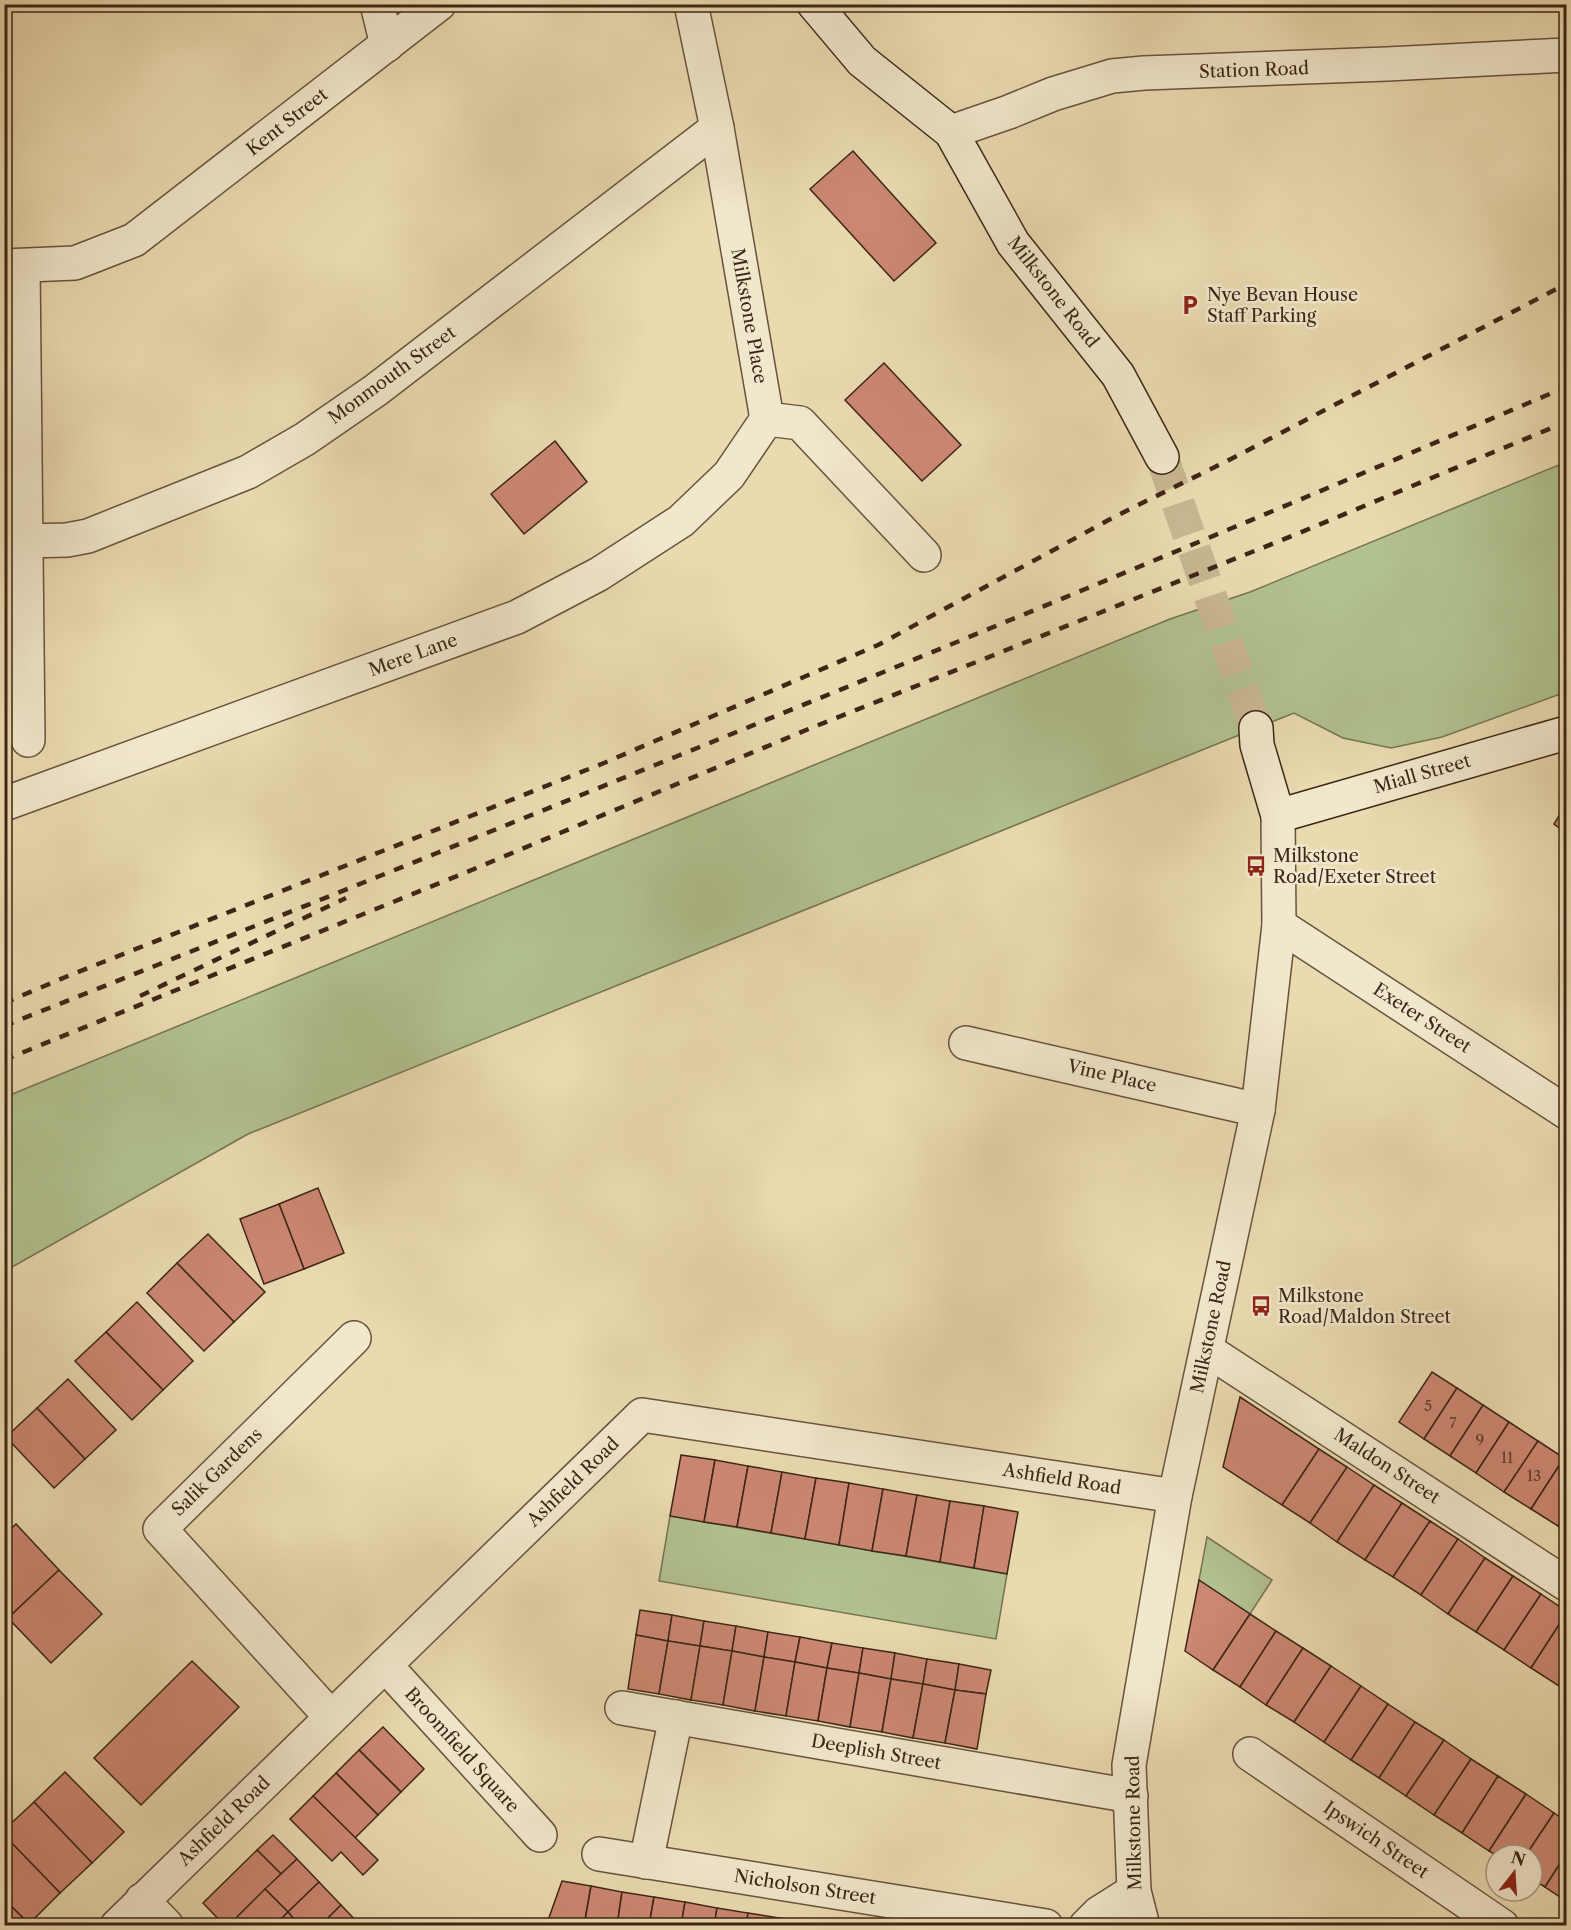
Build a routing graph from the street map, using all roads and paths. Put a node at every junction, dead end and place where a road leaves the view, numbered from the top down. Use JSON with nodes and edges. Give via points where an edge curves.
{"nodes":[{"id":1,"x":377,"y":4,"type":"edge"},
{"id":2,"x":439,"y":4,"type":"edge"},
{"id":3,"x":690,"y":4,"type":"edge"},
{"id":4,"x":814,"y":4,"type":"edge"},
{"id":5,"x":387,"y":45,"type":"junction"},
{"id":6,"x":1566,"y":55,"type":"edge"},
{"id":7,"x":717,"y":128,"type":"junction"},
{"id":8,"x":951,"y":132,"type":"junction"},
{"id":9,"x":14,"y":266,"type":"edge"},
{"id":10,"x":767,"y":418,"type":"junction"},
{"id":11,"x":1162,"y":456,"type":"tunnel mouth"},
{"id":12,"x":26,"y":541,"type":"junction"},
{"id":13,"x":924,"y":555,"type":"dead end"},
{"id":14,"x":1256,"y":728,"type":"tunnel mouth"},
{"id":15,"x":1566,"y":733,"type":"edge"},
{"id":16,"x":28,"y":740,"type":"dead end"},
{"id":17,"x":4,"y":804,"type":"edge"},
{"id":18,"x":1278,"y":816,"type":"junction"},
{"id":19,"x":1278,"y":925,"type":"junction"},
{"id":20,"x":966,"y":1043,"type":"dead end"},
{"id":21,"x":1258,"y":1110,"type":"junction"},
{"id":22,"x":1566,"y":1112,"type":"edge"},
{"id":23,"x":354,"y":1338,"type":"dead end"},
{"id":24,"x":1207,"y":1350,"type":"junction"},
{"id":25,"x":1175,"y":1496,"type":"junction"},
{"id":26,"x":1566,"y":1584,"type":"edge"},
{"id":27,"x":385,"y":1665,"type":"junction"},
{"id":28,"x":622,"y":1708,"type":"dead end"},
{"id":29,"x":331,"y":1717,"type":"junction"},
{"id":30,"x":676,"y":1717,"type":"junction"},
{"id":31,"x":1250,"y":1754,"type":"dead end"},
{"id":32,"x":1131,"y":1796,"type":"junction"},
{"id":33,"x":540,"y":1835,"type":"dead end"},
{"id":34,"x":599,"y":1854,"type":"dead end"},
{"id":35,"x":646,"y":1862,"type":"junction"},
{"id":36,"x":1134,"y":1892,"type":"junction"},
{"id":37,"x":142,"y":1900,"type":"junction"},
{"id":38,"x":117,"y":1926,"type":"edge"},
{"id":39,"x":167,"y":1926,"type":"edge"},
{"id":40,"x":1046,"y":1926,"type":"edge"},
{"id":41,"x":1086,"y":1926,"type":"edge"},
{"id":42,"x":1143,"y":1926,"type":"edge"},
{"id":43,"x":1502,"y":1926,"type":"edge"}],
"edges":[{"from":1,"to":5,"type":"street"},
{"from":2,"to":5,"type":"street","name":"Kent Street"},
{"from":3,"to":7,"type":"street","name":"Milkstone Place"},
{"from":4,"to":8,"type":"street","name":"Milkstone Road","via":[[862,61]]},
{"from":5,"to":9,"type":"street","name":"Kent Street","via":[[134,240],[75,263]]},
{"from":6,"to":8,"type":"street","name":"Station Road","via":[[1112,76]]},
{"from":7,"to":10,"type":"street","name":"Milkstone Place"},
{"from":7,"to":12,"type":"street","name":"Monmouth Street","via":[[376,390],[305,439],[248,472],[88,536]]},
{"from":8,"to":11,"type":"street","name":"Milkstone Road","via":[[1014,243],[1118,375]]},
{"from":9,"to":12,"type":"street"},
{"from":10,"to":13,"type":"street","via":[[800,423]]},
{"from":10,"to":17,"type":"street","name":"Mere Lane","via":[[729,475],[681,521],[599,574],[517,618]]},
{"from":12,"to":16,"type":"street"},
{"from":14,"to":18,"type":"street","name":"Milkstone Road","via":[[1257,745]]},
{"from":15,"to":18,"type":"street","name":"Miall Street"},
{"from":18,"to":19,"type":"street","name":"Milkstone Road"},
{"from":19,"to":21,"type":"street","name":"Milkstone Road"},
{"from":19,"to":22,"type":"street","name":"Exeter Street"},
{"from":20,"to":21,"type":"street","name":"Vine Place"},
{"from":21,"to":24,"type":"street","name":"Milkstone Road"},
{"from":23,"to":29,"type":"street","name":"Salik Gardens","via":[[160,1529]]},
{"from":24,"to":25,"type":"street","name":"Milkstone Road"},
{"from":24,"to":26,"type":"street","name":"Maldon Street"},
{"from":25,"to":27,"type":"street","name":"Ashfield Road","via":[[642,1414]]},
{"from":25,"to":32,"type":"street","name":"Milkstone Road","via":[[1129,1765]]},
{"from":27,"to":29,"type":"street","name":"Ashfield Road"},
{"from":27,"to":33,"type":"street","name":"Broomfield Square"},
{"from":28,"to":30,"type":"street","name":"Deeplish Street"},
{"from":29,"to":37,"type":"street","name":"Ashfield Road"},
{"from":30,"to":32,"type":"street","name":"Deeplish Street"},
{"from":30,"to":35,"type":"street"},
{"from":31,"to":43,"type":"street","name":"Ipswich Street"},
{"from":32,"to":36,"type":"street","name":"Milkstone Road"},
{"from":34,"to":35,"type":"street","name":"Nicholson Street"},
{"from":35,"to":40,"type":"street","name":"Nicholson Street"},
{"from":36,"to":41,"type":"street","via":[[1099,1913]]},
{"from":36,"to":42,"type":"street","name":"Milkstone Road"},
{"from":37,"to":38,"type":"street","name":"Ashfield Road"},
{"from":37,"to":39,"type":"street"}]}
